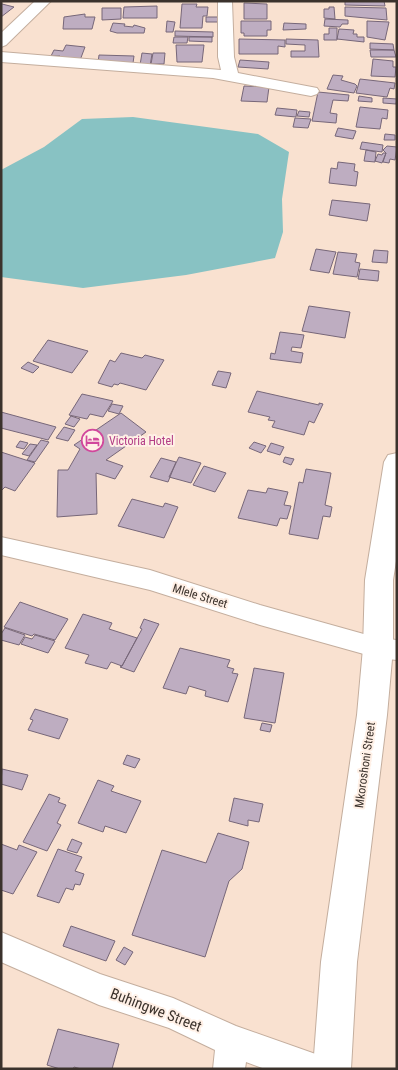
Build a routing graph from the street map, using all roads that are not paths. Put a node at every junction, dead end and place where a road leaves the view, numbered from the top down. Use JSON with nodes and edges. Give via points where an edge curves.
{"nodes":[{"id":1,"x":44,"y":1,"type":"edge"},
{"id":2,"x":225,"y":1,"type":"edge"},
{"id":3,"x":1,"y":42,"type":"edge"},
{"id":4,"x":1,"y":58,"type":"edge"},
{"id":5,"x":231,"y":77,"type":"junction"},
{"id":6,"x":311,"y":91,"type":"dead end"},
{"id":7,"x":397,"y":462,"type":"edge"},
{"id":8,"x":1,"y":546,"type":"edge"},
{"id":9,"x":388,"y":649,"type":"edge"},
{"id":10,"x":1,"y":946,"type":"edge"},
{"id":11,"x":231,"y":1055,"type":"edge"},
{"id":12,"x":312,"y":1069,"type":"edge"},
{"id":13,"x":332,"y":1069,"type":"edge"}],
"edges":[{"from":1,"to":3,"type":"street"},
{"from":2,"to":5,"type":"street","via":[[226,57]]},
{"from":4,"to":5,"type":"street","via":[[213,73]]},
{"from":5,"to":6,"type":"street"},
{"from":7,"to":9,"type":"street","name":"Mkoroshoni Street","via":[[379,580]]},
{"from":8,"to":9,"type":"street","name":"Mlele Street","via":[[150,580],[260,615]]},
{"from":9,"to":13,"type":"street","name":"Mkoroshoni Street","via":[[372,715],[339,962]]},
{"from":10,"to":11,"type":"street","name":"Buhingwe Street","via":[[99,989],[173,1014]]},
{"from":11,"to":12,"type":"street","name":"Buhingwe Street"}]}
